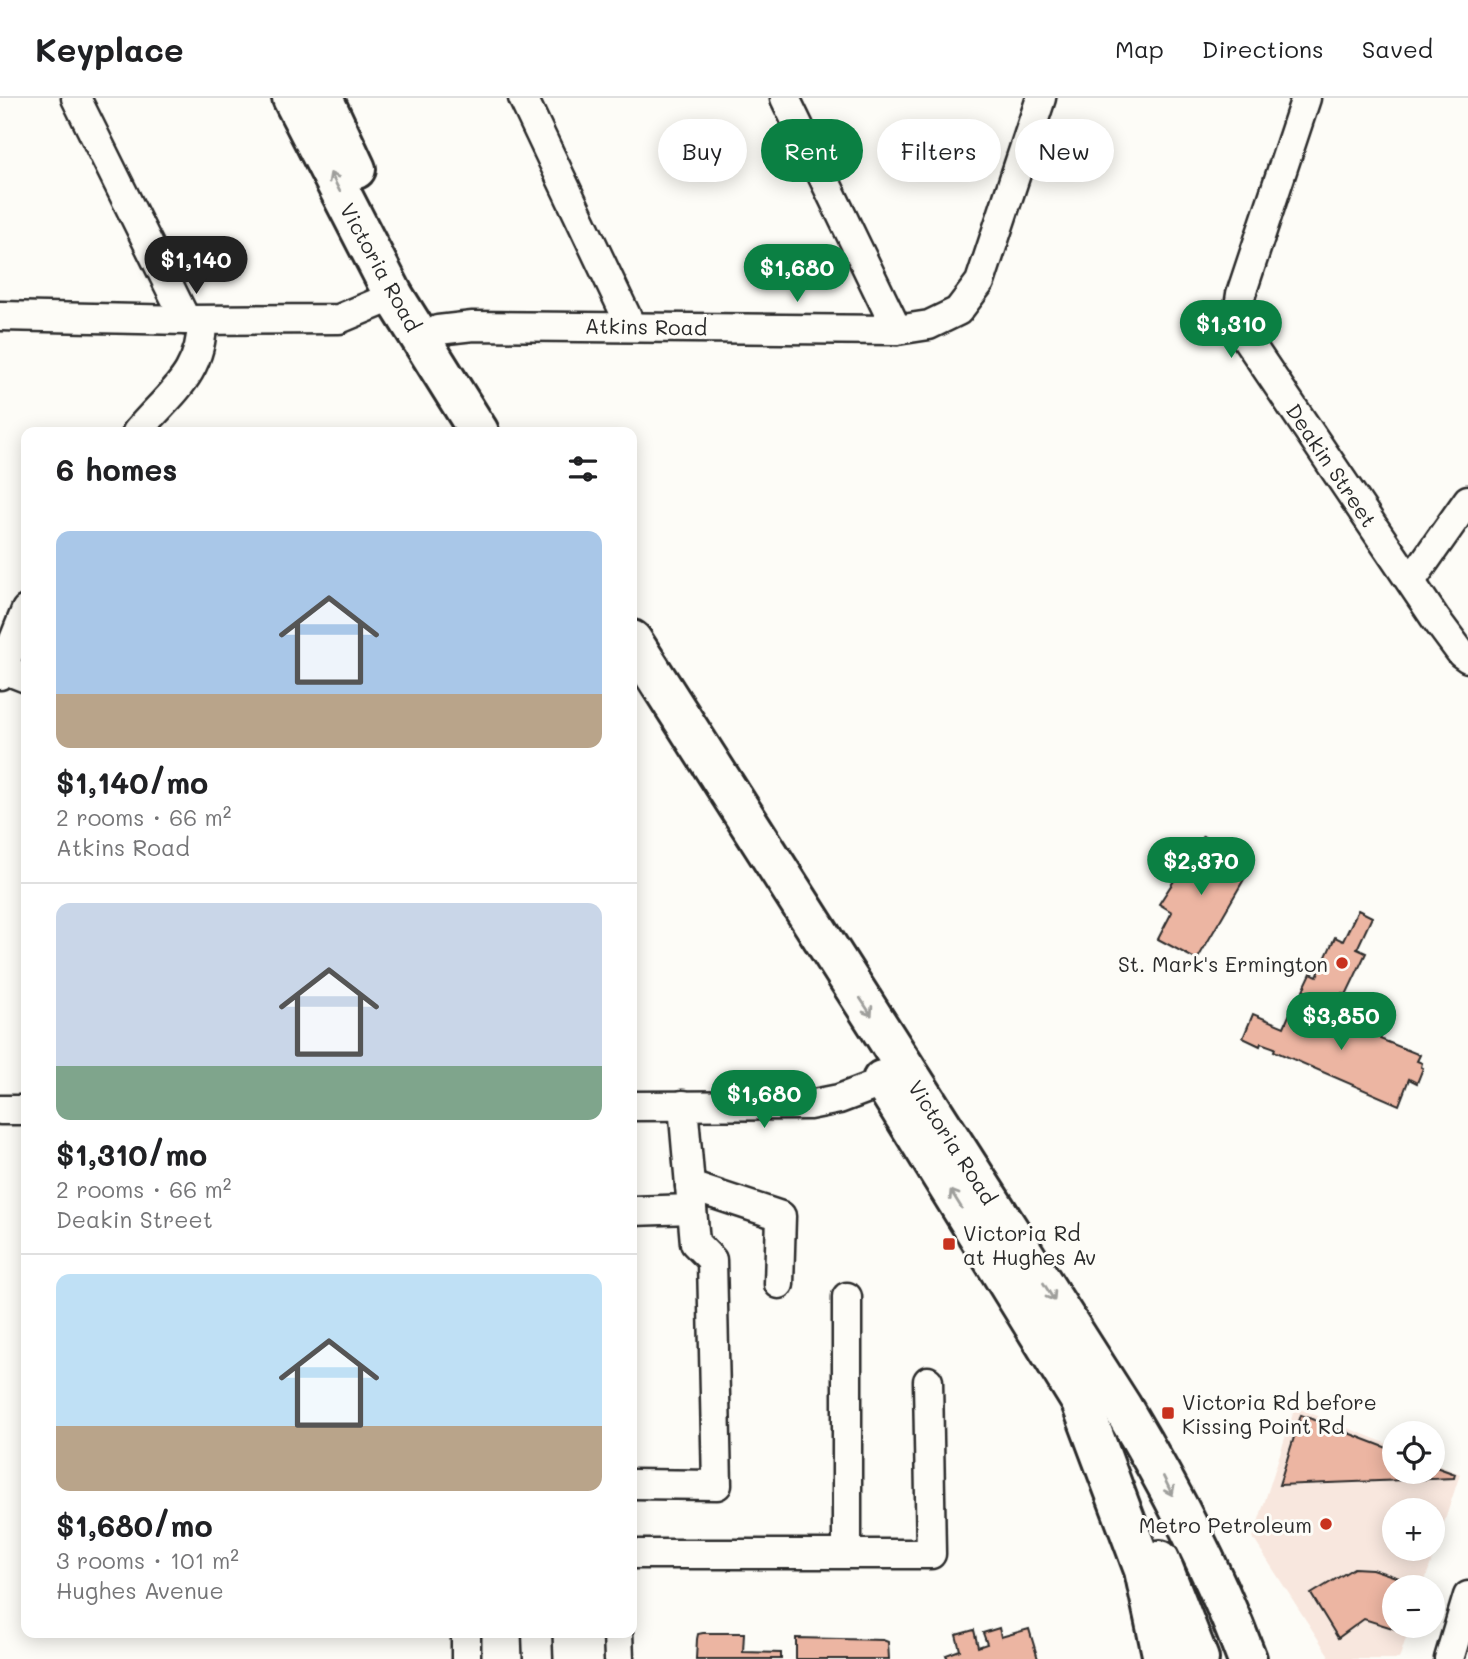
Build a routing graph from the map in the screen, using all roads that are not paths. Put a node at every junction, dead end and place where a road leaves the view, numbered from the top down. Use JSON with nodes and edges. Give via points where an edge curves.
{"nodes":[{"id":1,"x":76,"y":98,"type":"edge"},
{"id":2,"x":292,"y":98,"type":"edge"},
{"id":3,"x":323,"y":98,"type":"edge"},
{"id":4,"x":523,"y":98,"type":"edge"},
{"id":5,"x":785,"y":98,"type":"edge"},
{"id":6,"x":1041,"y":98,"type":"edge"},
{"id":7,"x":1306,"y":98,"type":"edge"},
{"id":8,"x":394,"y":296,"type":"junction"},
{"id":9,"x":0,"y":316,"type":"edge"},
{"id":10,"x":194,"y":320,"type":"junction"},
{"id":11,"x":631,"y":326,"type":"junction"},
{"id":12,"x":438,"y":330,"type":"junction"},
{"id":13,"x":897,"y":330,"type":"junction"},
{"id":14,"x":142,"y":427,"type":"edge"},
{"id":15,"x":476,"y":427,"type":"edge"},
{"id":16,"x":496,"y":427,"type":"edge"},
{"id":17,"x":1468,"y":499,"type":"edge"},
{"id":18,"x":1411,"y":581,"type":"junction"},
{"id":19,"x":21,"y":630,"type":"edge"},
{"id":20,"x":637,"y":648,"type":"edge"},
{"id":21,"x":1468,"y":658,"type":"edge"},
{"id":22,"x":10,"y":674,"type":"edge"},
{"id":23,"x":637,"y":686,"type":"edge"},
{"id":24,"x":884,"y":1082,"type":"junction"},
{"id":25,"x":637,"y":1105,"type":"edge"},
{"id":26,"x":683,"y":1105,"type":"junction"},
{"id":27,"x":0,"y":1110,"type":"edge"},
{"id":28,"x":21,"y":1110,"type":"edge"},
{"id":29,"x":691,"y":1197,"type":"junction"},
{"id":30,"x":637,"y":1210,"type":"edge"},
{"id":31,"x":779,"y":1284,"type":"dead end"},
{"id":32,"x":847,"y":1297,"type":"dead end"},
{"id":33,"x":928,"y":1381,"type":"dead end"},
{"id":34,"x":1081,"y":1402,"type":"junction"},
{"id":35,"x":637,"y":1484,"type":"edge"},
{"id":36,"x":847,"y":1553,"type":"junction"},
{"id":37,"x":637,"y":1554,"type":"edge"},
{"id":38,"x":1468,"y":1595,"type":"edge"},
{"id":39,"x":1232,"y":1618,"type":"junction"},
{"id":40,"x":466,"y":1638,"type":"edge"},
{"id":41,"x":537,"y":1638,"type":"edge"},
{"id":42,"x":618,"y":1638,"type":"edge"},
{"id":43,"x":466,"y":1659,"type":"edge"},
{"id":44,"x":538,"y":1659,"type":"edge"},
{"id":45,"x":619,"y":1659,"type":"edge"},
{"id":46,"x":1163,"y":1659,"type":"edge"},
{"id":47,"x":1199,"y":1659,"type":"edge"},
{"id":48,"x":1247,"y":1659,"type":"edge"},
{"id":49,"x":1259,"y":1659,"type":"edge"},
{"id":50,"x":1449,"y":1659,"type":"edge"}],
"edges":[{"from":1,"to":10,"type":"street"},
{"from":8,"to":2,"type":"highway","name":"Victoria Road","one_way":true},
{"from":3,"to":12,"type":"highway","name":"Victoria Road"},
{"from":4,"to":11,"type":"street"},
{"from":5,"to":13,"type":"street"},
{"from":6,"to":13,"type":"street","name":"Atkins Road","via":[[980,282],[958,311],[929,325]]},
{"from":7,"to":18,"type":"street","name":"Deakin Street","via":[[1238,314],[1244,335]]},
{"from":8,"to":10,"type":"street","via":[[339,319]]},
{"from":8,"to":15,"type":"highway","name":"Victoria Road"},
{"from":9,"to":10,"type":"street"},
{"from":10,"to":14,"type":"street","via":[[202,342],[195,363]]},
{"from":11,"to":12,"type":"street","name":"Atkins Road","via":[[459,326]]},
{"from":11,"to":13,"type":"street","name":"Atkins Road"},
{"from":12,"to":16,"type":"highway","name":"Victoria Road"},
{"from":17,"to":18,"type":"street"},
{"from":18,"to":21,"type":"street","name":"Deakin Street"},
{"from":19,"to":22,"type":"street"},
{"from":20,"to":39,"type":"highway","name":"Victoria Road","one_way":true,"via":[[1122,1407],[1162,1474]]},
{"from":23,"to":24,"type":"highway","name":"Victoria Road"},
{"from":24,"to":26,"type":"street","via":[[809,1105]]},
{"from":34,"to":24,"type":"highway","name":"Victoria Road","one_way":true},
{"from":25,"to":26,"type":"street"},
{"from":26,"to":29,"type":"street"},
{"from":27,"to":28,"type":"street"},
{"from":29,"to":30,"type":"street"},
{"from":29,"to":31,"type":"street","via":[[781,1216]]},
{"from":29,"to":35,"type":"street","via":[[695,1243],[712,1260],[717,1485]]},
{"from":32,"to":36,"type":"street"},
{"from":33,"to":36,"type":"street","via":[[931,1553]]},
{"from":34,"to":46,"type":"highway","name":"Victoria Road","via":[[1144,1570]]},
{"from":34,"to":47,"type":"highway","via":[[1135,1496]]},
{"from":36,"to":37,"type":"street"},
{"from":38,"to":50,"type":"street"},
{"from":39,"to":48,"type":"highway","name":"Victoria Road"},
{"from":39,"to":49,"type":"street"},
{"from":40,"to":43,"type":"street"},
{"from":41,"to":44,"type":"street"},
{"from":42,"to":45,"type":"street"}]}
